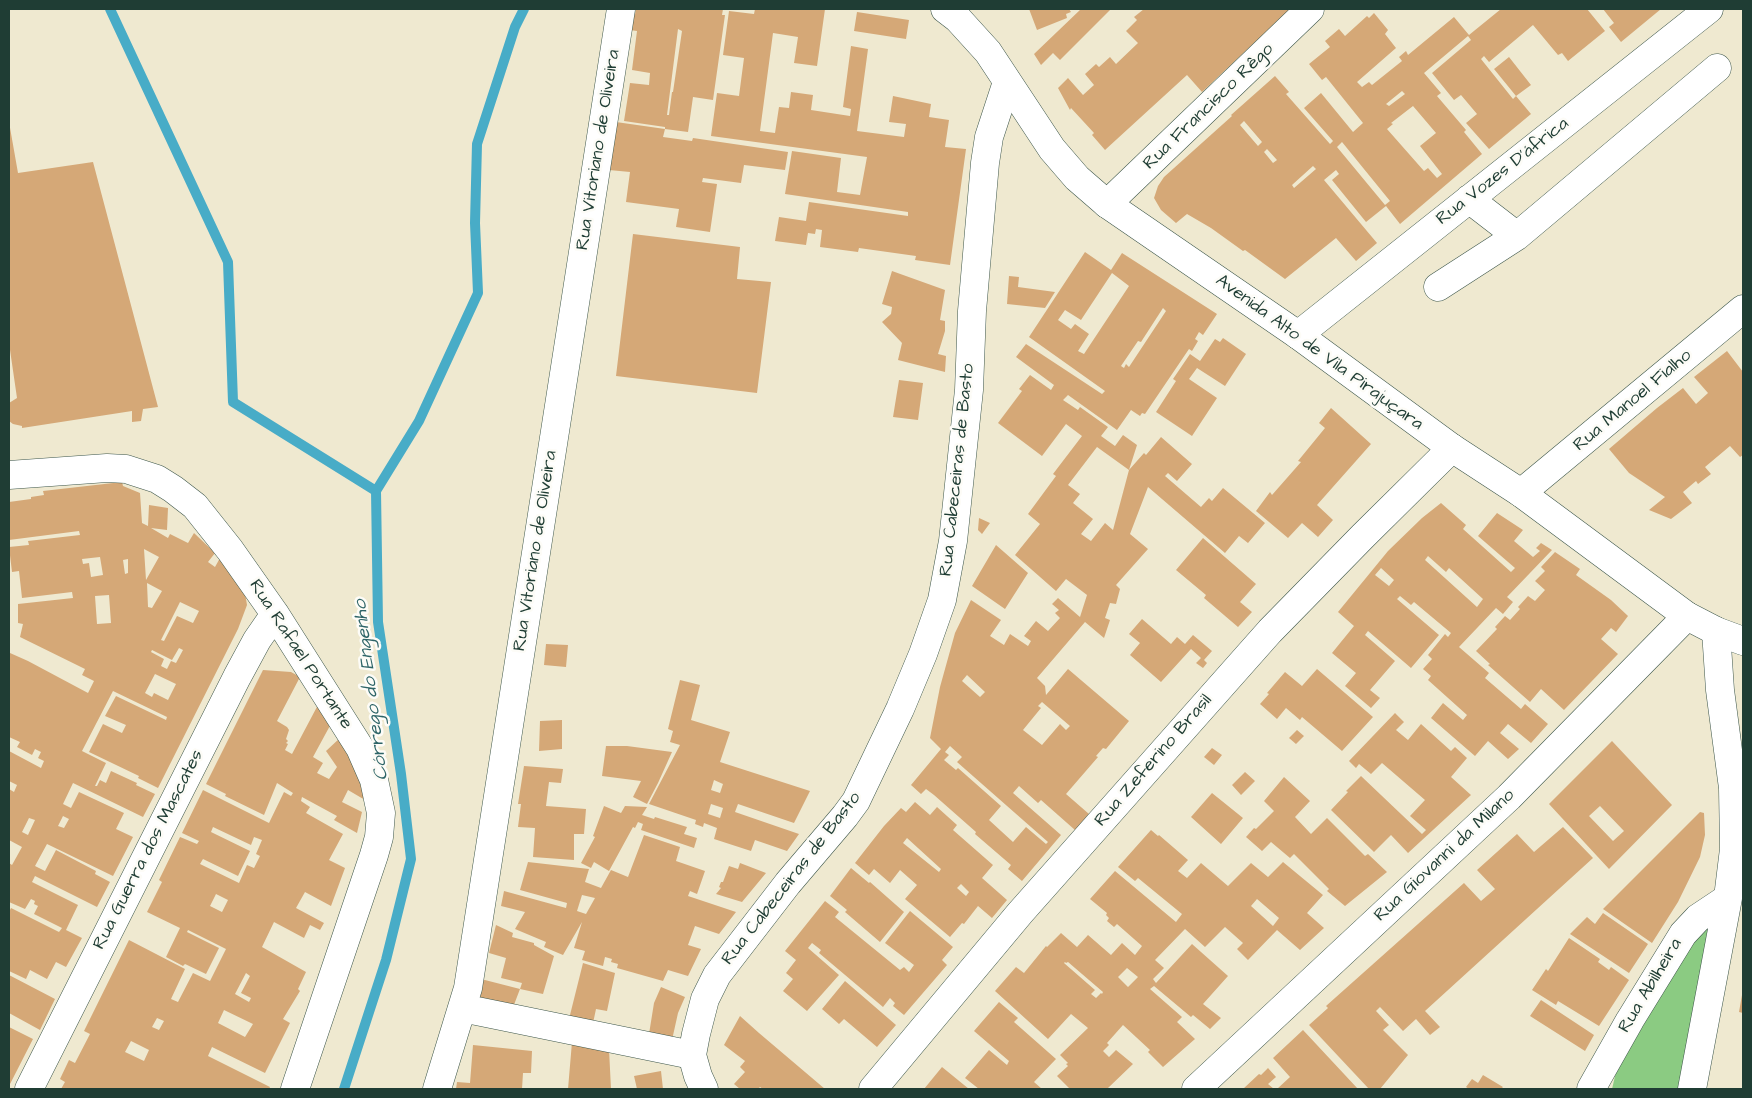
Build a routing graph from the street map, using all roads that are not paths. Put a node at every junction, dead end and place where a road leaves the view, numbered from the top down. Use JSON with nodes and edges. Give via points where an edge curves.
{"nodes":[{"id":1,"x":621,"y":9,"type":"edge"},
{"id":2,"x":945,"y":9,"type":"edge"},
{"id":3,"x":1310,"y":9,"type":"edge"},
{"id":4,"x":1709,"y":9,"type":"edge"},
{"id":5,"x":1717,"y":68,"type":"dead end"},
{"id":6,"x":1007,"y":82,"type":"junction"},
{"id":7,"x":1469,"y":199,"type":"junction"},
{"id":8,"x":1107,"y":204,"type":"junction"},
{"id":9,"x":1517,"y":236,"type":"junction"},
{"id":10,"x":1438,"y":287,"type":"dead end"},
{"id":11,"x":1743,"y":309,"type":"edge"},
{"id":12,"x":1298,"y":335,"type":"junction"},
{"id":13,"x":1452,"y":448,"type":"junction"},
{"id":14,"x":9,"y":475,"type":"edge"},
{"id":15,"x":1521,"y":493,"type":"junction"},
{"id":16,"x":275,"y":614,"type":"junction"},
{"id":17,"x":1687,"y":616,"type":"junction"},
{"id":18,"x":1716,"y":631,"type":"junction"},
{"id":19,"x":1743,"y":641,"type":"edge"},
{"id":20,"x":1728,"y":898,"type":"junction"},
{"id":21,"x":462,"y":1008,"type":"junction"},
{"id":22,"x":692,"y":1055,"type":"junction"},
{"id":23,"x":29,"y":1089,"type":"edge"},
{"id":24,"x":295,"y":1089,"type":"edge"},
{"id":25,"x":437,"y":1089,"type":"edge"},
{"id":26,"x":704,"y":1089,"type":"edge"},
{"id":27,"x":873,"y":1089,"type":"edge"},
{"id":28,"x":1196,"y":1089,"type":"edge"},
{"id":29,"x":1591,"y":1089,"type":"edge"},
{"id":30,"x":1692,"y":1089,"type":"edge"}],
"edges":[{"from":1,"to":21,"type":"street","name":"Rua Vitoriano de Oliveira","via":[[468,988]]},
{"from":2,"to":6,"type":"street","name":"Avenida Alto de Vila Pirajuçara","via":[[988,52]]},
{"from":3,"to":8,"type":"street","name":"Rua Francisco Rêgo"},
{"from":4,"to":7,"type":"street","name":"Rua Vozes D'áfrica"},
{"from":5,"to":9,"type":"street"},
{"from":6,"to":8,"type":"street","name":"Avenida Alto de Vila Pirajuçara","via":[[1052,149],[1077,178]]},
{"from":6,"to":22,"type":"street","name":"Rua Cabeceiras de Basto","via":[[989,137],[985,163],[962,462],[942,600],[900,709],[856,801],[717,975],[705,999]]},
{"from":7,"to":9,"type":"street"},
{"from":7,"to":12,"type":"street","name":"Rua Vozes D'áfrica"},
{"from":8,"to":12,"type":"street","name":"Avenida Alto de Vila Pirajuçara"},
{"from":9,"to":10,"type":"street"},
{"from":11,"to":15,"type":"street","name":"Rua Manoel Fialho"},
{"from":12,"to":13,"type":"street","name":"Avenida Alto de Vila Pirajuçara"},
{"from":13,"to":15,"type":"street","name":"Avenida Alto de Vila Pirajuçara"},
{"from":13,"to":27,"type":"street","name":"Rua Zeferino Brasil","via":[[1270,631],[1020,913]]},
{"from":14,"to":16,"type":"street","name":"Rua Rafael Portante","via":[[107,468],[126,469],[157,479],[195,506]]},
{"from":15,"to":17,"type":"street","name":"Avenida Alto de Vila Pirajuçara"},
{"from":16,"to":23,"type":"street","name":"Rua Guerra dos Mascates","via":[[237,677]]},
{"from":16,"to":24,"type":"street","name":"Rua Rafael Portante","via":[[360,748],[374,780],[382,813],[374,855]]},
{"from":17,"to":18,"type":"street","name":"Avenida Alto de Vila Pirajuçara"},
{"from":17,"to":28,"type":"street","name":"Rua Giovanni da Milano","via":[[1509,797]]},
{"from":18,"to":19,"type":"street","name":"Avenida Alto de Vila Pirajuçara"},
{"from":18,"to":20,"type":"street","via":[[1733,788],[1734,849]]},
{"from":20,"to":29,"type":"street","name":"Rua Abilheira","via":[[1698,918],[1682,934]]},
{"from":20,"to":30,"type":"street"},
{"from":21,"to":22,"type":"street"},
{"from":21,"to":25,"type":"street","name":"Rua Vitoriano de Oliveira"},
{"from":22,"to":26,"type":"street","name":"Rua Cabeceiras de Basto"}]}
